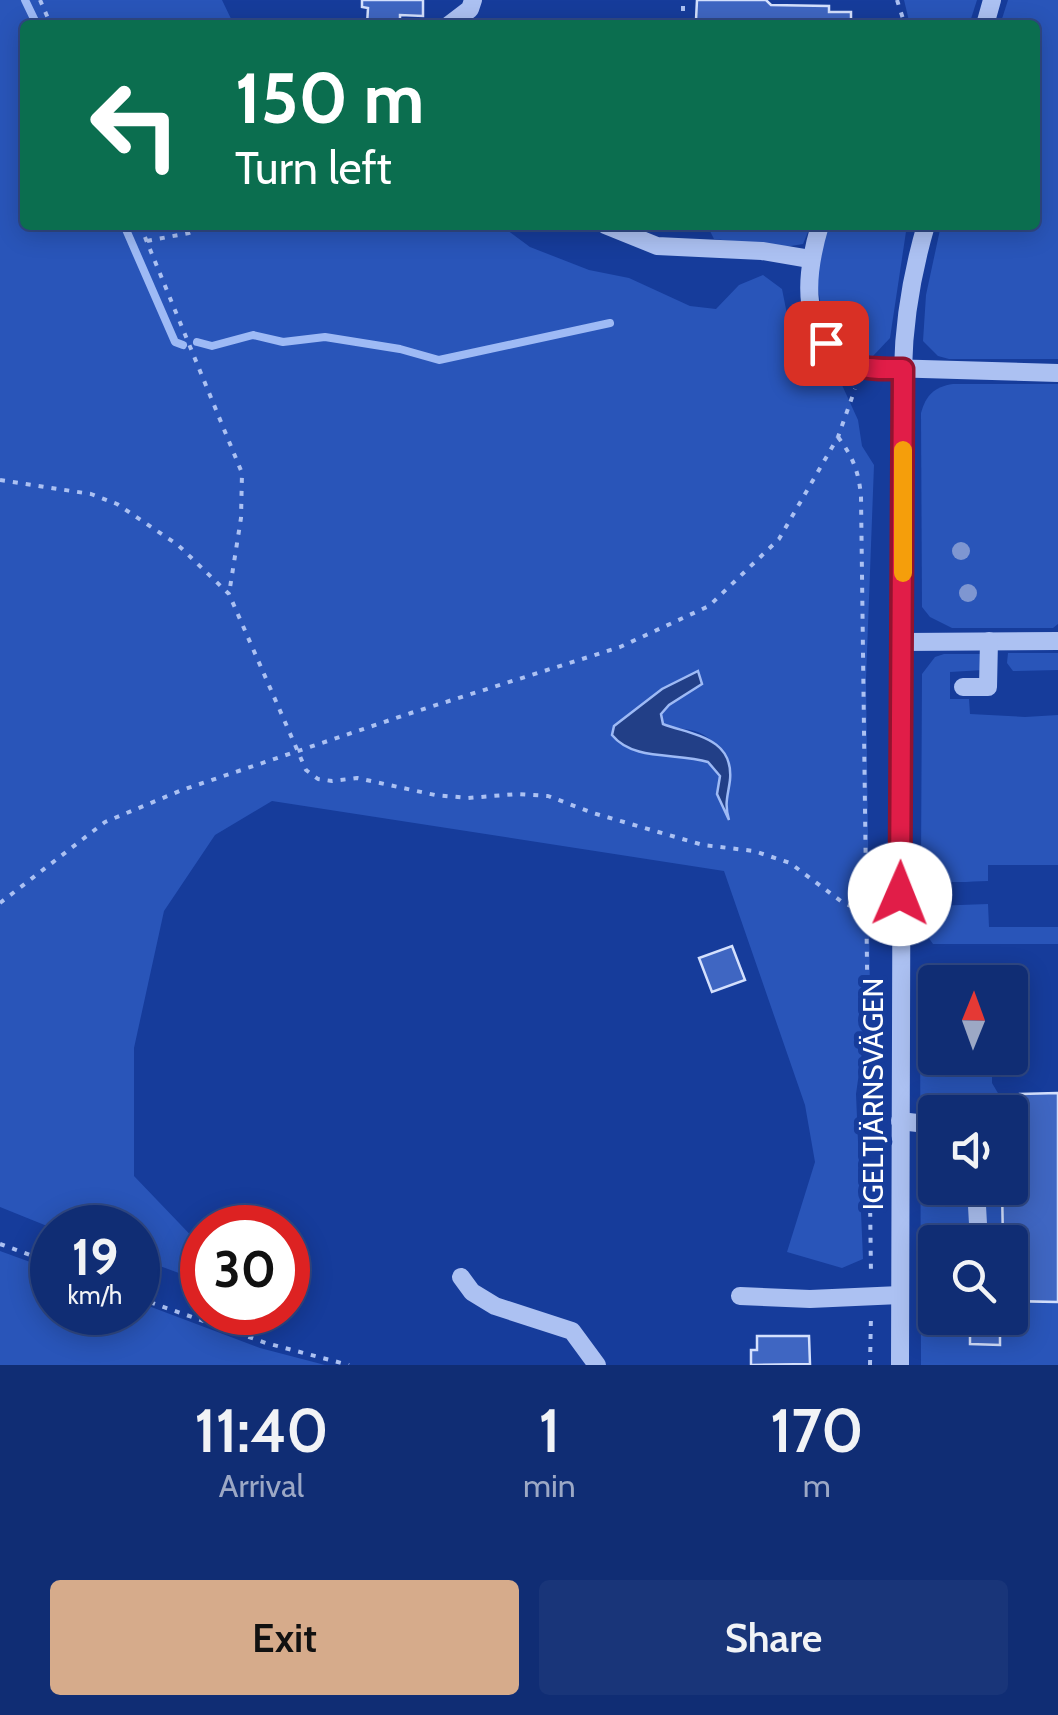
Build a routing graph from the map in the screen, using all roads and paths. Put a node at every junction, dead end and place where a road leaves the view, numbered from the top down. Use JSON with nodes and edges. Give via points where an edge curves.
{"nodes":[{"id":1,"x":473,"y":0,"type":"edge"},
{"id":2,"x":454,"y":20,"type":"edge"},
{"id":3,"x":142,"y":230,"type":"edge"},
{"id":4,"x":198,"y":230,"type":"edge"},
{"id":5,"x":819,"y":230,"type":"edge"},
{"id":6,"x":925,"y":230,"type":"edge"},
{"id":7,"x":642,"y":233,"type":"edge"},
{"id":8,"x":147,"y":240,"type":"junction"},
{"id":9,"x":810,"y":259,"type":"junction"},
{"id":10,"x":863,"y":369,"type":"junction"},
{"id":11,"x":903,"y":369,"type":"junction"},
{"id":12,"x":1058,"y":373,"type":"edge"},
{"id":13,"x":838,"y":437,"type":"junction"},
{"id":14,"x":0,"y":480,"type":"edge"},
{"id":15,"x":229,"y":594,"type":"junction"},
{"id":16,"x":1058,"y":641,"type":"edge"},
{"id":17,"x":904,"y":642,"type":"junction"},
{"id":18,"x":989,"y":642,"type":"junction"},
{"id":19,"x":963,"y":687,"type":"dead end"},
{"id":20,"x":299,"y":752,"type":"junction"},
{"id":21,"x":0,"y":903,"type":"edge"},
{"id":22,"x":868,"y":914,"type":"junction"},
{"id":23,"x":900,"y":1121,"type":"junction"},
{"id":24,"x":918,"y":1123,"type":"edge"},
{"id":25,"x":0,"y":1244,"type":"edge"},
{"id":26,"x":30,"y":1256,"type":"edge"},
{"id":27,"x":461,"y":1277,"type":"dead end"},
{"id":28,"x":900,"y":1295,"type":"junction"},
{"id":29,"x":740,"y":1296,"type":"dead end"},
{"id":30,"x":871,"y":1298,"type":"junction"},
{"id":31,"x":160,"y":1306,"type":"edge"},
{"id":32,"x":348,"y":1365,"type":"edge"},
{"id":33,"x":597,"y":1365,"type":"edge"},
{"id":34,"x":870,"y":1365,"type":"edge"},
{"id":35,"x":900,"y":1365,"type":"edge"}],
"edges":[{"from":1,"to":2,"type":"street"},
{"from":3,"to":8,"type":"path"},
{"from":4,"to":8,"type":"path"},
{"from":5,"to":9,"type":"street"},
{"from":6,"to":11,"type":"street","name":"IGELTJÄRNSVÄGEN","via":[[912,274]]},
{"from":7,"to":9,"type":"street","via":[[672,248]]},
{"from":8,"to":15,"type":"path","via":[[242,473]]},
{"from":9,"to":10,"type":"street","via":[[816,326],[836,356]]},
{"from":10,"to":11,"type":"street"},
{"from":10,"to":13,"type":"path"},
{"from":11,"to":12,"type":"street"},
{"from":11,"to":17,"type":"street","name":"IGELTJÄRNSVÄGEN"},
{"from":13,"to":20,"type":"path","via":[[779,539],[708,606],[620,647]]},
{"from":13,"to":22,"type":"path","via":[[852,455],[861,497]]},
{"from":14,"to":15,"type":"path","via":[[117,504],[178,545]]},
{"from":15,"to":20,"type":"path"},
{"from":16,"to":18,"type":"street"},
{"from":17,"to":18,"type":"street"},
{"from":17,"to":23,"type":"street","name":"IGELTJÄRNSVÄGEN"},
{"from":18,"to":19,"type":"street","via":[[988,688]]},
{"from":20,"to":21,"type":"path","via":[[105,822]]},
{"from":20,"to":22,"type":"path","via":[[318,779],[357,778],[468,798],[548,796],[703,845],[754,851],[790,863]]},
{"from":22,"to":30,"type":"path"},
{"from":23,"to":24,"type":"street"},
{"from":23,"to":28,"type":"street","name":"IGELTJÄRNSVÄGEN"},
{"from":25,"to":26,"type":"path"},
{"from":27,"to":33,"type":"street","via":[[495,1306],[572,1331]]},
{"from":28,"to":30,"type":"street"},
{"from":28,"to":35,"type":"street","name":"IGELTJÄRNSVÄGEN"},
{"from":29,"to":30,"type":"street"},
{"from":30,"to":34,"type":"path"},
{"from":31,"to":32,"type":"path"}]}
